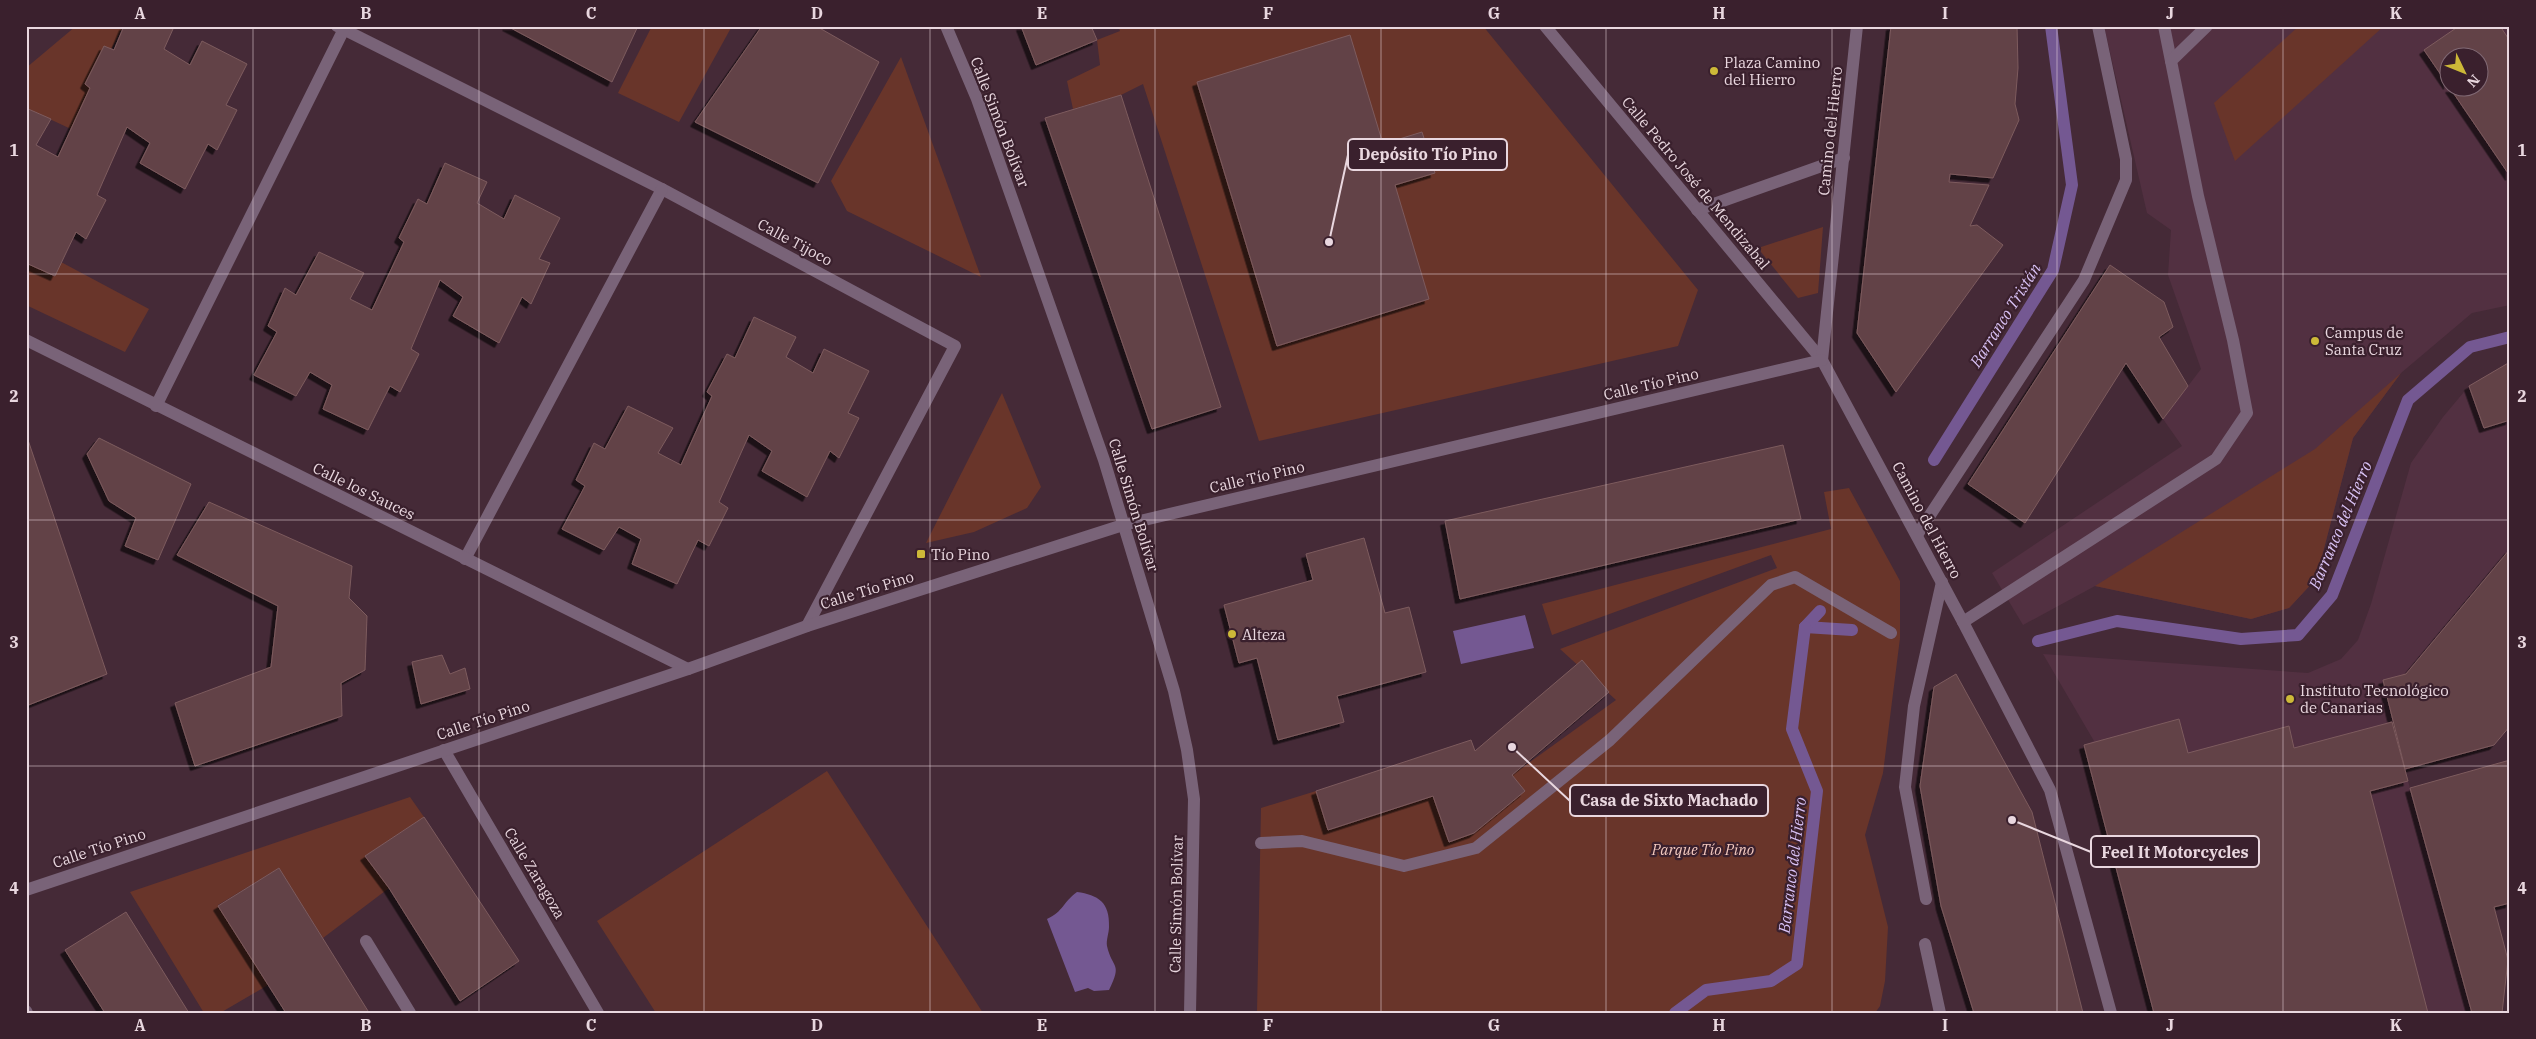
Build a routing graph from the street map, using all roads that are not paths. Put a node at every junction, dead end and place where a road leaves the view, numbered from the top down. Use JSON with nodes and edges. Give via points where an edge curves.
{"nodes":[{"id":1,"x":946,"y":26,"type":"edge"},
{"id":2,"x":1545,"y":26,"type":"edge"},
{"id":3,"x":1857,"y":26,"type":"edge"},
{"id":4,"x":2098,"y":26,"type":"edge"},
{"id":5,"x":2164,"y":26,"type":"edge"},
{"id":6,"x":2207,"y":26,"type":"edge"},
{"id":7,"x":340,"y":28,"type":"edge"},
{"id":8,"x":2171,"y":61,"type":"junction"},
{"id":9,"x":1844,"y":158,"type":"junction"},
{"id":10,"x":662,"y":189,"type":"junction"},
{"id":11,"x":1697,"y":210,"type":"junction"},
{"id":12,"x":26,"y":340,"type":"edge"},
{"id":13,"x":1822,"y":360,"type":"junction"},
{"id":14,"x":156,"y":406,"type":"junction"},
{"id":15,"x":1124,"y":525,"type":"junction"},
{"id":16,"x":1917,"y":535,"type":"junction"},
{"id":17,"x":465,"y":559,"type":"junction"},
{"id":18,"x":1942,"y":582,"type":"junction"},
{"id":19,"x":1963,"y":622,"type":"junction"},
{"id":20,"x":807,"y":626,"type":"junction"},
{"id":21,"x":1891,"y":634,"type":"dead end"},
{"id":22,"x":688,"y":669,"type":"junction"},
{"id":23,"x":444,"y":750,"type":"junction"},
{"id":24,"x":1261,"y":843,"type":"dead end"},
{"id":25,"x":26,"y":890,"type":"edge"},
{"id":26,"x":1926,"y":899,"type":"dead end"},
{"id":27,"x":366,"y":940,"type":"dead end"},
{"id":28,"x":1926,"y":944,"type":"dead end"},
{"id":29,"x":410,"y":1013,"type":"edge"},
{"id":30,"x":598,"y":1013,"type":"edge"},
{"id":31,"x":1190,"y":1013,"type":"edge"},
{"id":32,"x":1940,"y":1013,"type":"edge"},
{"id":33,"x":2111,"y":1013,"type":"edge"}],
"edges":[{"from":1,"to":15,"type":"street","name":"Calle Simón Bolívar","via":[[977,99]]},
{"from":2,"to":11,"type":"street","name":"Calle Pedro José de Mendizabal"},
{"from":3,"to":9,"type":"street","name":"Camino del Hierro"},
{"from":4,"to":16,"type":"street","via":[[2126,159],[2126,180],[2084,280]]},
{"from":5,"to":8,"type":"street"},
{"from":6,"to":8,"type":"street"},
{"from":7,"to":10,"type":"street","name":"Calle Tijoco"},
{"from":7,"to":14,"type":"street"},
{"from":8,"to":19,"type":"street","via":[[2247,412],[2216,459]]},
{"from":9,"to":11,"type":"street"},
{"from":9,"to":13,"type":"street","name":"Camino del Hierro"},
{"from":10,"to":17,"type":"street"},
{"from":10,"to":20,"type":"street","name":"Calle Tijoco","via":[[955,346]]},
{"from":11,"to":13,"type":"street","name":"Calle Pedro José de Mendizabal"},
{"from":12,"to":14,"type":"street","name":"Calle los Sauces"},
{"from":13,"to":15,"type":"street","name":"Calle Tío Pino"},
{"from":13,"to":16,"type":"street","name":"Camino del Hierro"},
{"from":14,"to":17,"type":"street","name":"Calle los Sauces"},
{"from":15,"to":20,"type":"street","name":"Calle Tío Pino"},
{"from":15,"to":31,"type":"street","name":"Calle Simón Bolívar","via":[[1174,691],[1194,798]]},
{"from":16,"to":18,"type":"street","name":"Camino del Hierro"},
{"from":17,"to":22,"type":"street","name":"Calle los Sauces"},
{"from":18,"to":19,"type":"street","name":"Camino del Hierro"},
{"from":18,"to":26,"type":"street","via":[[1914,706],[1904,787]]},
{"from":19,"to":33,"type":"street","name":"Camino del Hierro","via":[[2050,790]]},
{"from":20,"to":22,"type":"street","name":"Calle Tío Pino"},
{"from":21,"to":24,"type":"street","via":[[1795,577],[1771,585],[1610,740],[1476,848],[1404,866],[1302,841]]},
{"from":22,"to":23,"type":"street","name":"Calle Tío Pino"},
{"from":23,"to":25,"type":"street","name":"Calle Tío Pino"},
{"from":23,"to":30,"type":"street","name":"Calle Zaragoza"},
{"from":27,"to":29,"type":"street"},
{"from":28,"to":32,"type":"street"}]}
